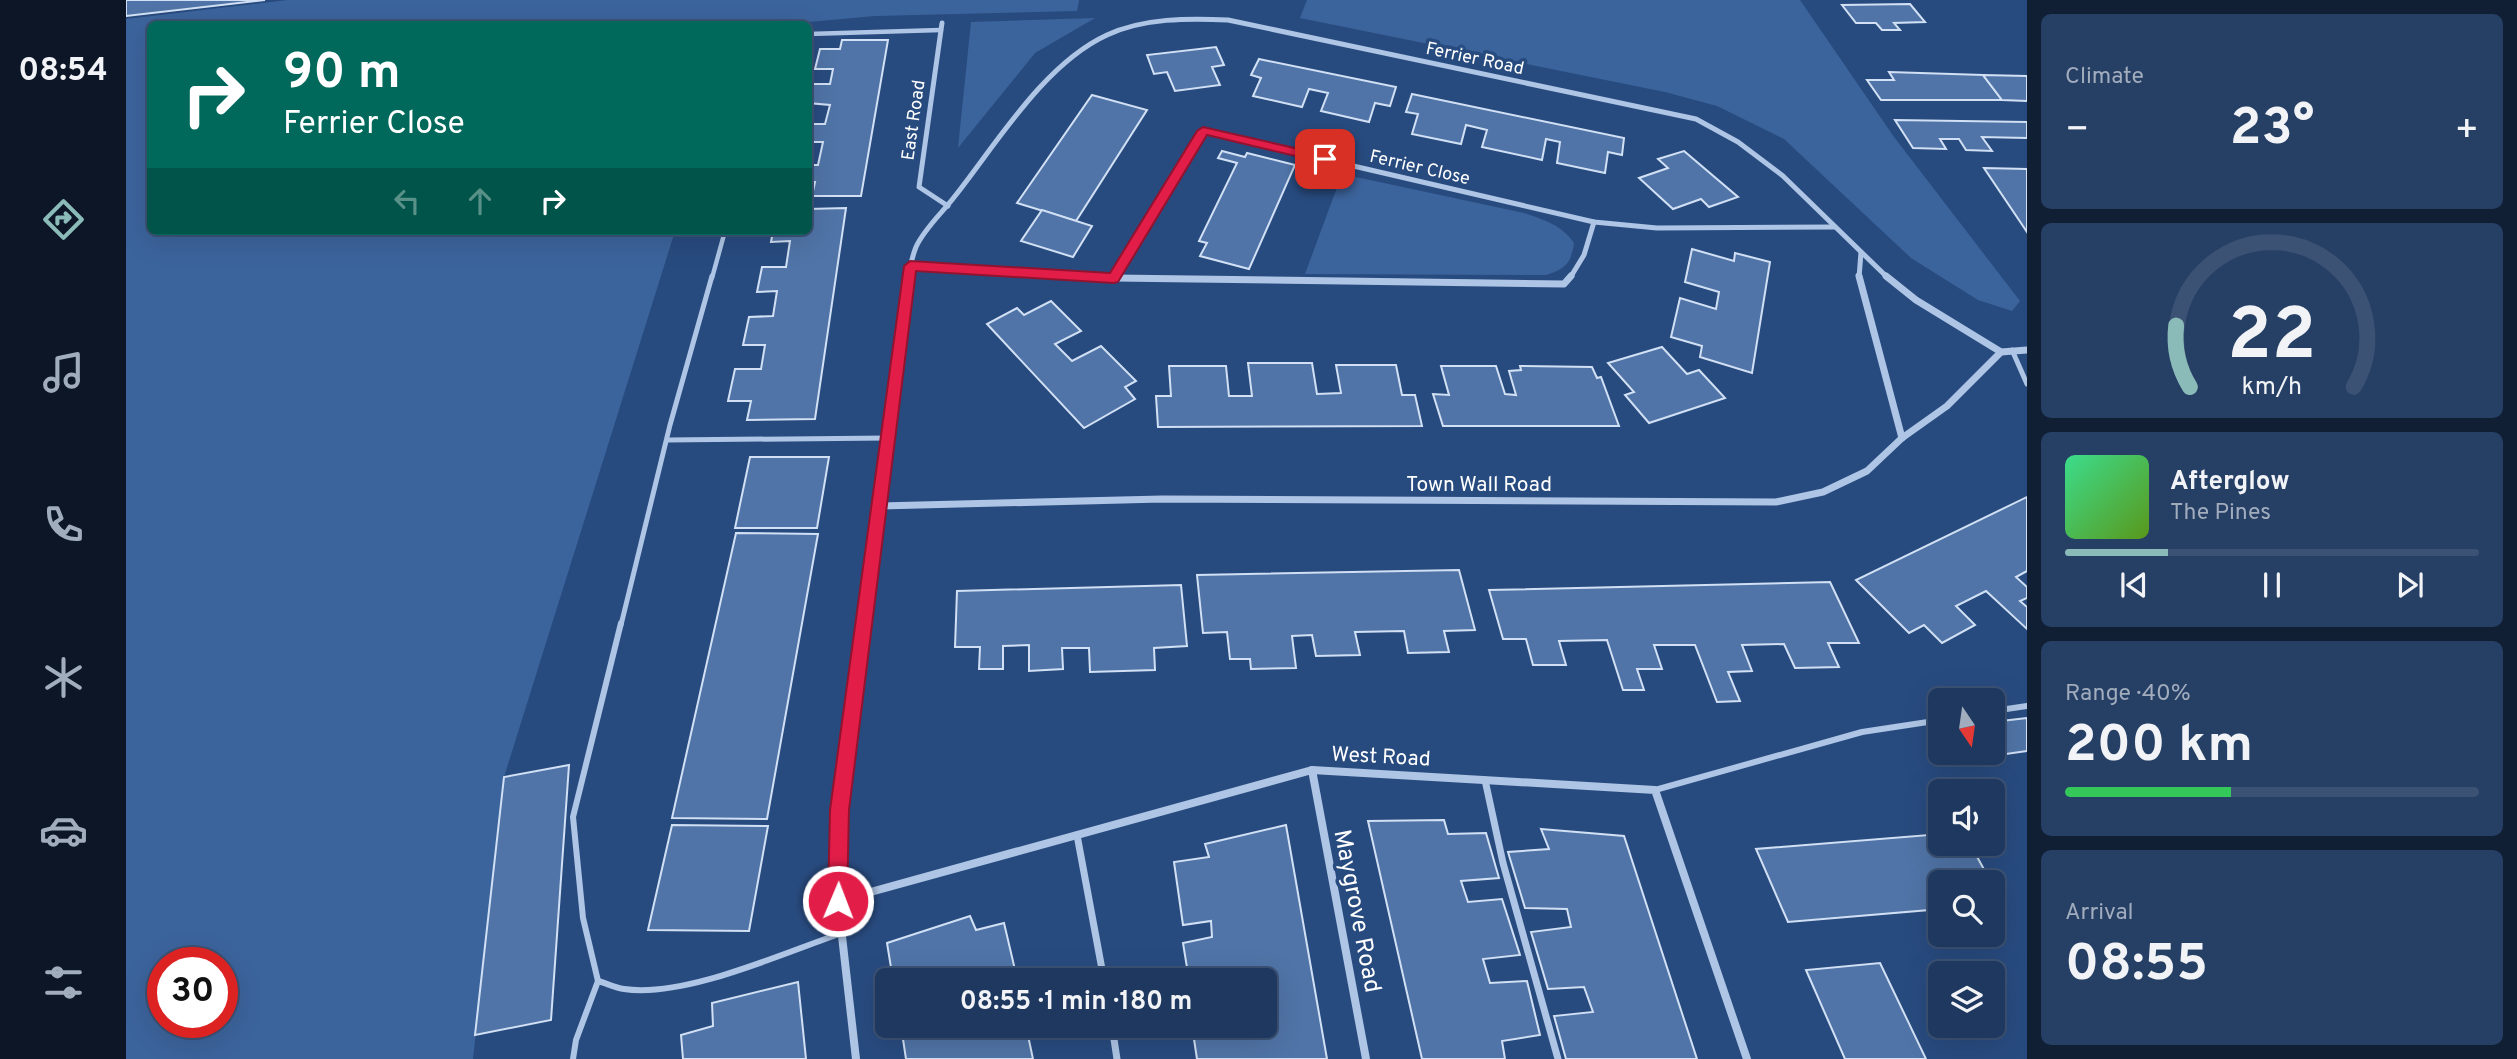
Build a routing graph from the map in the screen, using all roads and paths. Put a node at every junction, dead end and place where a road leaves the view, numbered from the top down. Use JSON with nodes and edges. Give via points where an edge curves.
{"nodes":[{"id":1,"x":942,"y":26,"type":"joint"},
{"id":2,"x":812,"y":34,"type":"edge"},
{"id":3,"x":948,"y":206,"type":"junction"},
{"id":4,"x":1594,"y":222,"type":"junction"},
{"id":5,"x":1833,"y":227,"type":"junction"},
{"id":6,"x":724,"y":235,"type":"edge"},
{"id":7,"x":1861,"y":252,"type":"junction"},
{"id":8,"x":910,"y":266,"type":"junction"},
{"id":9,"x":1114,"y":278,"type":"junction"},
{"id":10,"x":2012,"y":350,"type":"junction"},
{"id":11,"x":2027,"y":350,"type":"edge"},
{"id":12,"x":2001,"y":352,"type":"junction"},
{"id":13,"x":2027,"y":384,"type":"edge"},
{"id":14,"x":888,"y":438,"type":"junction"},
{"id":15,"x":1902,"y":438,"type":"junction"},
{"id":16,"x":667,"y":439,"type":"junction"},
{"id":17,"x":880,"y":506,"type":"junction"},
{"id":18,"x":2027,"y":706,"type":"edge"},
{"id":19,"x":2006,"y":709,"type":"edge"},
{"id":20,"x":1928,"y":722,"type":"edge"},
{"id":21,"x":1312,"y":770,"type":"junction"},
{"id":22,"x":1485,"y":780,"type":"junction"},
{"id":23,"x":1655,"y":790,"type":"junction"},
{"id":24,"x":1077,"y":835,"type":"junction"},
{"id":25,"x":838,"y":901,"type":"junction"},
{"id":26,"x":842,"y":933,"type":"junction"},
{"id":27,"x":1102,"y":968,"type":"edge"},
{"id":28,"x":598,"y":981,"type":"junction"},
{"id":29,"x":1114,"y":1038,"type":"edge"},
{"id":30,"x":573,"y":1059,"type":"edge"},
{"id":31,"x":856,"y":1059,"type":"edge"},
{"id":32,"x":1117,"y":1059,"type":"edge"},
{"id":33,"x":1366,"y":1059,"type":"edge"},
{"id":34,"x":1558,"y":1059,"type":"edge"},
{"id":35,"x":1747,"y":1059,"type":"edge"}],
"edges":[{"from":1,"to":2,"type":"lane"},
{"from":1,"to":3,"type":"street","name":"East Road","via":[[919,187]]},
{"from":3,"to":5,"type":"street","name":"Ferrier Road","via":[[1051,74],[1098,38],[1140,26],[1203,18],[1696,119],[1738,142],[1783,176]]},
{"from":3,"to":8,"type":"street","via":[[917,245]]},
{"from":4,"to":5,"type":"street","name":"Ferrier Close","via":[[1657,228]]},
{"from":4,"to":9,"type":"street","via":[[1589,248],[1564,284]]},
{"from":4,"to":9,"type":"street","name":"Ferrier Close","via":[[1203,131]]},
{"from":5,"to":7,"type":"street","name":"Ferrier Road"},
{"from":6,"to":16,"type":"lane"},
{"from":7,"to":12,"type":"street","name":"Ferrier Road","via":[[1916,300]]},
{"from":7,"to":15,"type":"street","via":[[1859,278]]},
{"from":8,"to":9,"type":"street"},
{"from":8,"to":14,"type":"street"},
{"from":10,"to":11,"type":"street"},
{"from":10,"to":12,"type":"street"},
{"from":10,"to":13,"type":"lane"},
{"from":12,"to":15,"type":"street","name":"Town Wall Road","via":[[1947,406]]},
{"from":14,"to":16,"type":"lane"},
{"from":14,"to":17,"type":"street"},
{"from":15,"to":17,"type":"street","name":"Town Wall Road","via":[[1867,471],[1823,492],[1776,502],[1161,499]]},
{"from":16,"to":28,"type":"lane","via":[[573,817],[583,918]]},
{"from":17,"to":25,"type":"street","via":[[839,810]]},
{"from":18,"to":19,"type":"lane"},
{"from":20,"to":23,"type":"lane","via":[[1862,732]]},
{"from":21,"to":22,"type":"street","name":"West Road"},
{"from":21,"to":24,"type":"street","name":"West Road"},
{"from":21,"to":33,"type":"street","name":"Maygrove Road"},
{"from":22,"to":23,"type":"street","name":"West Road"},
{"from":22,"to":34,"type":"street","via":[[1503,863]]},
{"from":23,"to":35,"type":"street"},
{"from":24,"to":25,"type":"street","name":"West Road"},
{"from":24,"to":27,"type":"street"},
{"from":25,"to":26,"type":"street"},
{"from":26,"to":28,"type":"lane","via":[[692,982],[625,989]]},
{"from":26,"to":31,"type":"street"},
{"from":28,"to":30,"type":"lane"},
{"from":29,"to":32,"type":"street"}]}
